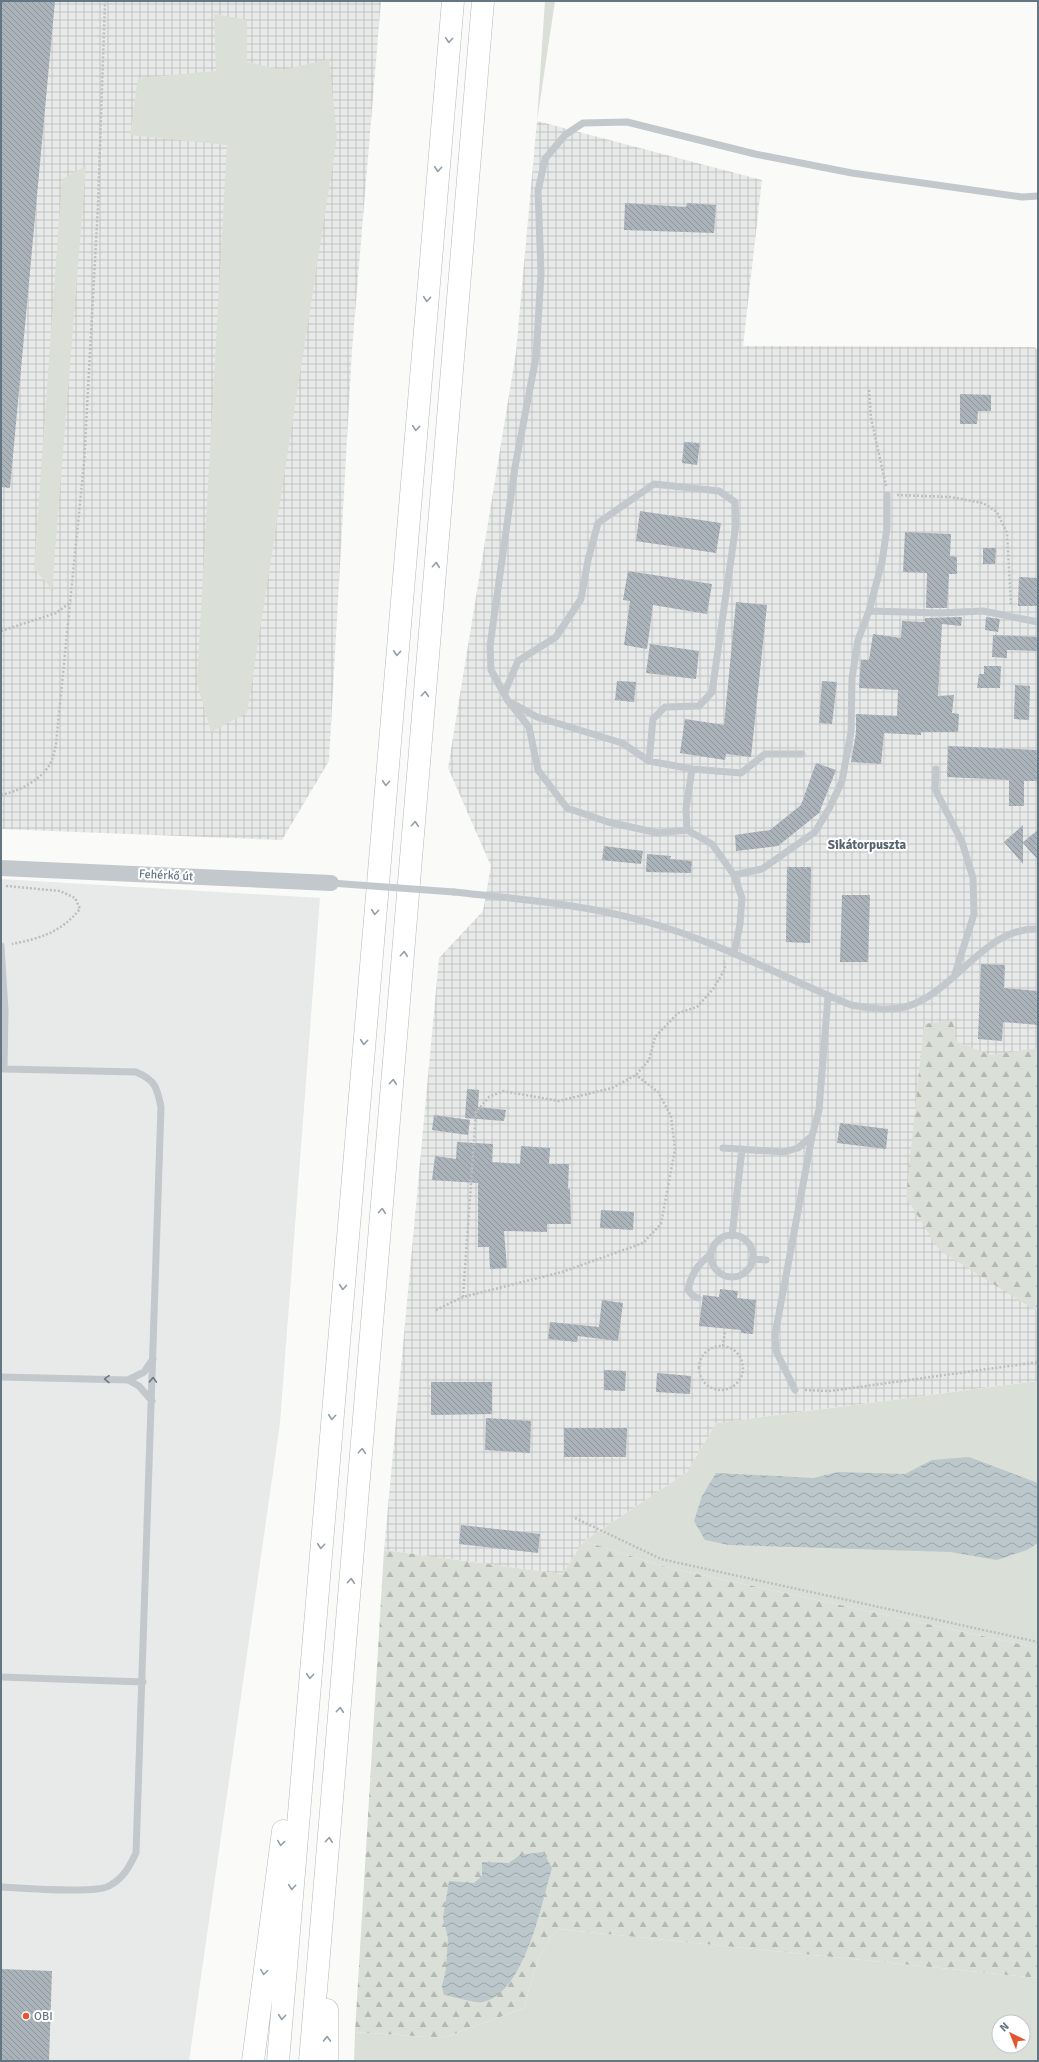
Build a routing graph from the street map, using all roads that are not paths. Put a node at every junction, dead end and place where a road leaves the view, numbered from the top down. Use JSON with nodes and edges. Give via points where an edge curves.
{"nodes":[{"id":1,"x":453,"y":1,"type":"edge"},
{"id":2,"x":483,"y":1,"type":"edge"},
{"id":3,"x":1038,"y":196,"type":"edge"},
{"id":4,"x":887,"y":495,"type":"road end"},
{"id":5,"x":869,"y":611,"type":"junction"},
{"id":6,"x":1038,"y":622,"type":"edge"},
{"id":7,"x":504,"y":694,"type":"junction"},
{"id":8,"x":508,"y":701,"type":"junction"},
{"id":9,"x":802,"y":754,"type":"dead end"},
{"id":10,"x":649,"y":761,"type":"junction"},
{"id":11,"x":936,"y":768,"type":"dead end"},
{"id":12,"x":692,"y":769,"type":"junction"},
{"id":13,"x":687,"y":830,"type":"junction"},
{"id":14,"x":1,"y":868,"type":"edge"},
{"id":15,"x":734,"y":875,"type":"junction"},
{"id":16,"x":331,"y":883,"type":"joint"},
{"id":17,"x":1038,"y":929,"type":"edge"},
{"id":18,"x":1,"y":946,"type":"edge"},
{"id":19,"x":734,"y":954,"type":"junction"},
{"id":20,"x":954,"y":977,"type":"junction"},
{"id":21,"x":828,"y":996,"type":"junction"},
{"id":22,"x":812,"y":1136,"type":"junction"},
{"id":23,"x":723,"y":1148,"type":"dead end"},
{"id":24,"x":742,"y":1149,"type":"junction"},
{"id":25,"x":732,"y":1236,"type":"junction"},
{"id":26,"x":711,"y":1254,"type":"junction"},
{"id":27,"x":752,"y":1259,"type":"junction"},
{"id":28,"x":766,"y":1260,"type":"dead end"},
{"id":29,"x":698,"y":1298,"type":"dead end"},
{"id":30,"x":153,"y":1359,"type":"junction"},
{"id":31,"x":1,"y":1377,"type":"edge"},
{"id":32,"x":128,"y":1380,"type":"junction"},
{"id":33,"x":795,"y":1390,"type":"road end"},
{"id":34,"x":152,"y":1401,"type":"junction"},
{"id":35,"x":1,"y":1677,"type":"edge"},
{"id":36,"x":143,"y":1682,"type":"junction"},
{"id":37,"x":304,"y":1751,"type":"junction"},
{"id":38,"x":325,"y":1878,"type":"junction"},
{"id":39,"x":1,"y":1888,"type":"edge"},
{"id":40,"x":253,"y":2061,"type":"edge"},
{"id":41,"x":278,"y":2061,"type":"edge"},
{"id":42,"x":310,"y":2061,"type":"edge"},
{"id":43,"x":327,"y":2061,"type":"edge"}],
"edges":[{"from":1,"to":37,"type":"highway","one_way":true},
{"from":38,"to":2,"type":"highway","one_way":true},
{"from":3,"to":7,"type":"lane","via":[[1022,197],[852,173],[755,154],[627,122],[583,123],[564,135],[545,159],[538,191],[541,273],[536,357],[515,467],[490,646],[491,670]]},
{"from":4,"to":5,"type":"lane","via":[[887,528],[883,555]]},
{"from":5,"to":6,"type":"lane","via":[[983,611]]},
{"from":5,"to":15,"type":"lane","via":[[858,640],[852,678],[851,732],[842,781],[830,808],[814,832],[788,851],[762,869]]},
{"from":7,"to":8,"type":"lane"},
{"from":7,"to":10,"type":"lane","via":[[518,661],[556,637],[581,599],[598,523],[654,484],[719,491],[735,502],[736,524],[712,692],[699,706],[665,707],[653,718]]},
{"from":8,"to":10,"type":"lane","via":[[538,717],[622,743]]},
{"from":8,"to":13,"type":"lane","via":[[529,728],[538,770],[567,808],[608,822],[658,833]]},
{"from":9,"to":12,"type":"lane","via":[[765,754],[741,773]]},
{"from":10,"to":12,"type":"lane"},
{"from":11,"to":20,"type":"lane","via":[[935,789],[962,842],[973,878],[974,914]]},
{"from":12,"to":13,"type":"lane","via":[[686,809]]},
{"from":13,"to":15,"type":"lane","via":[[712,844]]},
{"from":14,"to":16,"type":"street","name":"Fehérkő út"},
{"from":15,"to":19,"type":"lane","via":[[742,898]]},
{"from":16,"to":19,"type":"lane","bridge":true,"via":[[454,892],[558,904],[666,928]]},
{"from":17,"to":20,"type":"lane","via":[[1006,935]]},
{"from":18,"to":30,"type":"lane","via":[[5,1011],[4,1069],[136,1072],[150,1078],[158,1090],[161,1107]]},
{"from":19,"to":21,"type":"lane"},
{"from":20,"to":21,"type":"lane","via":[[921,1000],[892,1009],[850,1005]]},
{"from":21,"to":22,"type":"lane","via":[[819,1110]]},
{"from":22,"to":24,"type":"lane","via":[[798,1148],[784,1152]]},
{"from":22,"to":33,"type":"lane","via":[[775,1335],[776,1351]]},
{"from":23,"to":24,"type":"lane"},
{"from":24,"to":25,"type":"lane"},
{"from":25,"to":26,"type":"lane","via":[[725,1236],[715,1243]]},
{"from":25,"to":27,"type":"lane","via":[[747,1242]]},
{"from":26,"to":27,"type":"lane","via":[[713,1266],[720,1274],[732,1277],[744,1274]]},
{"from":26,"to":29,"type":"lane","via":[[700,1263],[690,1280],[688,1290]]},
{"from":27,"to":28,"type":"lane"},
{"from":30,"to":32,"type":"lane","via":[[144,1372]]},
{"from":34,"to":30,"type":"lane","one_way":true},
{"from":32,"to":31,"type":"lane","one_way":true},
{"from":32,"to":34,"type":"lane","via":[[139,1386]]},
{"from":34,"to":36,"type":"lane"},
{"from":35,"to":36,"type":"lane"},
{"from":36,"to":39,"type":"lane","via":[[138,1834],[136,1853],[125,1874],[108,1886],[91,1890]]},
{"from":37,"to":40,"type":"highway","one_way":true,"via":[[283,1835]]},
{"from":37,"to":41,"type":"highway","one_way":true},
{"from":38,"to":42,"type":"highway"},
{"from":43,"to":38,"type":"highway","one_way":true}]}
